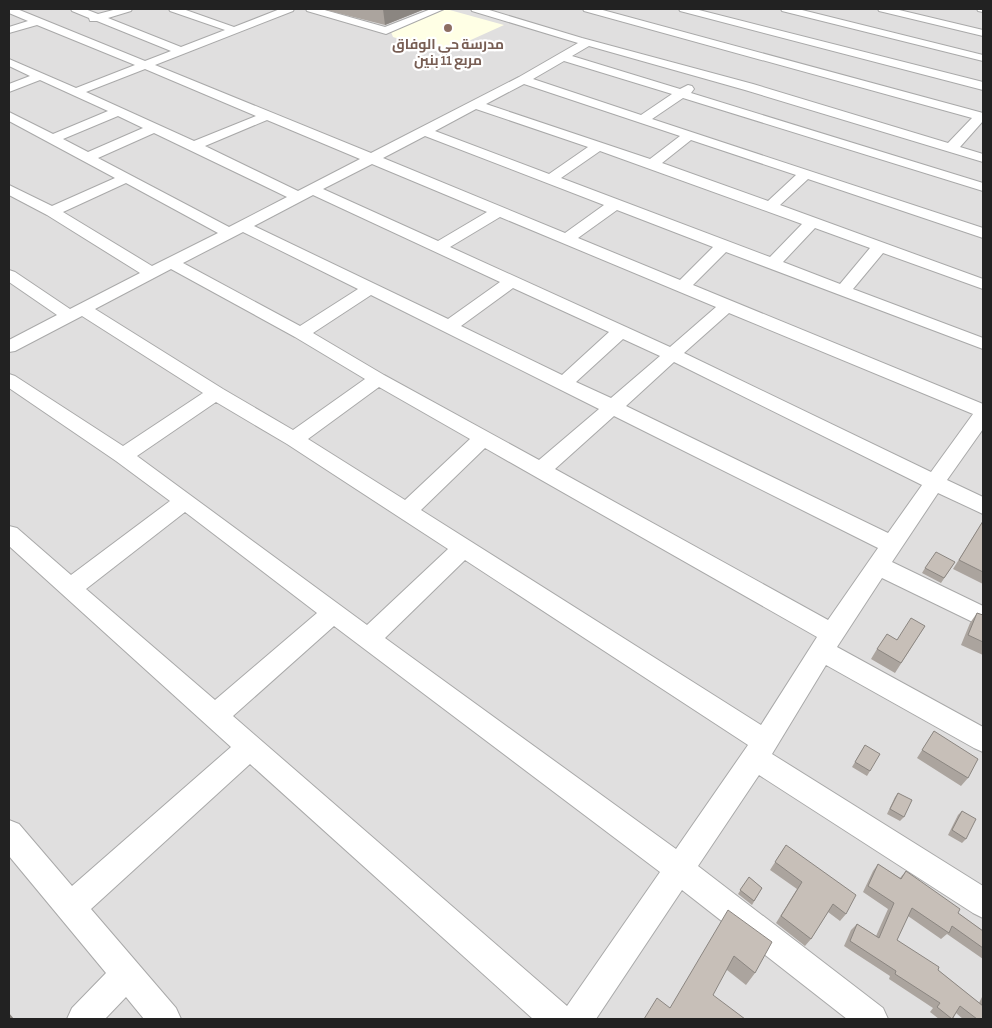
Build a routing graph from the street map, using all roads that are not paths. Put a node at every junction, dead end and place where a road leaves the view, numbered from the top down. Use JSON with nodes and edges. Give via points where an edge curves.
{"nodes":[{"id":1,"x":9,"y":9,"type":"edge"},
{"id":2,"x":76,"y":9,"type":"edge"},
{"id":3,"x":127,"y":9,"type":"edge"},
{"id":4,"x":174,"y":9,"type":"edge"},
{"id":5,"x":311,"y":9,"type":"edge"},
{"id":6,"x":439,"y":9,"type":"edge"},
{"id":7,"x":476,"y":9,"type":"edge"},
{"id":8,"x":588,"y":9,"type":"edge"},
{"id":9,"x":684,"y":9,"type":"edge"},
{"id":10,"x":786,"y":9,"type":"edge"},
{"id":11,"x":841,"y":9,"type":"edge"},
{"id":12,"x":883,"y":9,"type":"edge"},
{"id":13,"x":939,"y":9,"type":"edge"},
{"id":14,"x":283,"y":10,"type":"edge"},
{"id":15,"x":704,"y":14,"type":"junction"},
{"id":16,"x":99,"y":18,"type":"junction"},
{"id":17,"x":620,"y":18,"type":"junction"},
{"id":18,"x":824,"y":18,"type":"junction"},
{"id":19,"x":926,"y":19,"type":"junction"},
{"id":20,"x":38,"y":21,"type":"junction"},
{"id":21,"x":743,"y":24,"type":"junction"},
{"id":22,"x":846,"y":24,"type":"junction"},
{"id":23,"x":9,"y":30,"type":"edge"},
{"id":24,"x":60,"y":30,"type":"junction"},
{"id":25,"x":234,"y":30,"type":"junction"},
{"id":26,"x":670,"y":32,"type":"junction"},
{"id":27,"x":934,"y":33,"type":"junction"},
{"id":28,"x":983,"y":33,"type":"edge"},
{"id":29,"x":591,"y":35,"type":"junction"},
{"id":30,"x":712,"y":43,"type":"junction"},
{"id":31,"x":821,"y":44,"type":"junction"},
{"id":32,"x":181,"y":51,"type":"junction"},
{"id":33,"x":980,"y":54,"type":"edge"},
{"id":34,"x":563,"y":57,"type":"junction"},
{"id":35,"x":9,"y":62,"type":"edge"},
{"id":36,"x":890,"y":62,"type":"junction"},
{"id":37,"x":788,"y":63,"type":"junction"},
{"id":38,"x":145,"y":65,"type":"junction"},
{"id":39,"x":708,"y":75,"type":"junction"},
{"id":40,"x":40,"y":76,"type":"junction"},
{"id":41,"x":951,"y":78,"type":"junction"},
{"id":42,"x":523,"y":80,"type":"junction"},
{"id":43,"x":863,"y":84,"type":"junction"},
{"id":44,"x":983,"y":86,"type":"edge"},
{"id":45,"x":749,"y":87,"type":"junction"},
{"id":46,"x":9,"y":88,"type":"edge"},
{"id":47,"x":76,"y":92,"type":"junction"},
{"id":48,"x":680,"y":94,"type":"junction"},
{"id":49,"x":925,"y":101,"type":"junction"},
{"id":50,"x":476,"y":105,"type":"junction"},
{"id":51,"x":814,"y":106,"type":"junction"},
{"id":52,"x":117,"y":112,"type":"junction"},
{"id":53,"x":266,"y":116,"type":"junction"},
{"id":54,"x":9,"y":117,"type":"edge"},
{"id":55,"x":982,"y":117,"type":"edge"},
{"id":56,"x":642,"y":119,"type":"junction"},
{"id":57,"x":153,"y":128,"type":"junction"},
{"id":58,"x":790,"y":128,"type":"junction"},
{"id":59,"x":424,"y":131,"type":"junction"},
{"id":60,"x":690,"y":135,"type":"junction"},
{"id":61,"x":54,"y":138,"type":"junction"},
{"id":62,"x":194,"y":146,"type":"junction"},
{"id":63,"x":598,"y":146,"type":"junction"},
{"id":64,"x":951,"y":148,"type":"junction"},
{"id":65,"x":89,"y":157,"type":"junction"},
{"id":66,"x":371,"y":158,"type":"junction"},
{"id":67,"x":983,"y":158,"type":"edge"},
{"id":68,"x":652,"y":164,"type":"junction"},
{"id":69,"x":805,"y":175,"type":"junction"},
{"id":70,"x":126,"y":178,"type":"junction"},
{"id":71,"x":550,"y":179,"type":"junction"},
{"id":72,"x":983,"y":187,"type":"edge"},
{"id":73,"x":10,"y":190,"type":"edge"},
{"id":74,"x":304,"y":193,"type":"junction"},
{"id":75,"x":615,"y":204,"type":"junction"},
{"id":76,"x":770,"y":207,"type":"junction"},
{"id":77,"x":498,"y":211,"type":"junction"},
{"id":78,"x":52,"y":212,"type":"junction"},
{"id":79,"x":812,"y":222,"type":"junction"},
{"id":80,"x":235,"y":228,"type":"junction"},
{"id":81,"x":983,"y":233,"type":"edge"},
{"id":82,"x":567,"y":239,"type":"junction"},
{"id":83,"x":724,"y":245,"type":"junction"},
{"id":84,"x":880,"y":247,"type":"junction"},
{"id":85,"x":438,"y":248,"type":"junction"},
{"id":86,"x":171,"y":263,"type":"junction"},
{"id":87,"x":773,"y":263,"type":"junction"},
{"id":88,"x":152,"y":273,"type":"junction"},
{"id":89,"x":9,"y":275,"type":"edge"},
{"id":90,"x":511,"y":281,"type":"junction"},
{"id":91,"x":983,"y":284,"type":"edge"},
{"id":92,"x":371,"y":288,"type":"junction"},
{"id":93,"x":681,"y":288,"type":"junction"},
{"id":94,"x":843,"y":290,"type":"junction"},
{"id":95,"x":727,"y":306,"type":"junction"},
{"id":96,"x":76,"y":312,"type":"junction"},
{"id":97,"x":450,"y":326,"type":"junction"},
{"id":98,"x":621,"y":331,"type":"junction"},
{"id":99,"x":301,"y":333,"type":"junction"},
{"id":100,"x":983,"y":344,"type":"edge"},
{"id":101,"x":9,"y":347,"type":"edge"},
{"id":102,"x":671,"y":354,"type":"junction"},
{"id":103,"x":378,"y":379,"type":"junction"},
{"id":104,"x":9,"y":380,"type":"edge"},
{"id":105,"x":564,"y":383,"type":"junction"},
{"id":106,"x":216,"y":393,"type":"junction"},
{"id":107,"x":612,"y":407,"type":"junction"},
{"id":108,"x":983,"y":411,"type":"edge"},
{"id":109,"x":983,"y":415,"type":"edge"},
{"id":110,"x":483,"y":438,"type":"junction"},
{"id":111,"x":294,"y":439,"type":"junction"},
{"id":112,"x":123,"y":456,"type":"junction"},
{"id":113,"x":540,"y":471,"type":"junction"},
{"id":114,"x":934,"y":483,"type":"junction"},
{"id":115,"x":185,"y":501,"type":"junction"},
{"id":116,"x":983,"y":506,"type":"edge"},
{"id":117,"x":406,"y":512,"type":"junction"},
{"id":118,"x":9,"y":534,"type":"edge"},
{"id":119,"x":894,"y":545,"type":"junction"},
{"id":120,"x":463,"y":549,"type":"junction"},
{"id":121,"x":879,"y":566,"type":"junction"},
{"id":122,"x":71,"y":588,"type":"junction"},
{"id":123,"x":332,"y":612,"type":"junction"},
{"id":124,"x":983,"y":617,"type":"edge"},
{"id":125,"x":368,"y":639,"type":"junction"},
{"id":126,"x":827,"y":642,"type":"junction"},
{"id":127,"x":215,"y":716,"type":"junction"},
{"id":128,"x":983,"y":740,"type":"edge"},
{"id":129,"x":250,"y":747,"type":"junction"},
{"id":130,"x":760,"y":750,"type":"junction"},
{"id":131,"x":9,"y":834,"type":"edge"},
{"id":132,"x":680,"y":869,"type":"junction"},
{"id":133,"x":983,"y":903,"type":"edge"},
{"id":134,"x":70,"y":908,"type":"junction"},
{"id":135,"x":126,"y":975,"type":"junction"},
{"id":136,"x":83,"y":1019,"type":"edge"},
{"id":137,"x":165,"y":1019,"type":"edge"},
{"id":138,"x":557,"y":1019,"type":"edge"},
{"id":139,"x":577,"y":1019,"type":"edge"},
{"id":140,"x":872,"y":1019,"type":"edge"}],
"edges":[{"from":1,"to":20,"type":"street"},
{"from":2,"to":16,"type":"street"},
{"from":3,"to":16,"type":"street"},
{"from":4,"to":25,"type":"street"},
{"from":5,"to":6,"type":"street","via":[[386,31]]},
{"from":7,"to":29,"type":"street"},
{"from":8,"to":17,"type":"street"},
{"from":9,"to":15,"type":"street"},
{"from":10,"to":18,"type":"street"},
{"from":11,"to":18,"type":"street"},
{"from":12,"to":19,"type":"street"},
{"from":13,"to":19,"type":"street"},
{"from":14,"to":25,"type":"street"},
{"from":15,"to":21,"type":"street"},
{"from":15,"to":26,"type":"street"},
{"from":16,"to":24,"type":"street"},
{"from":16,"to":32,"type":"street"},
{"from":17,"to":26,"type":"street"},
{"from":17,"to":29,"type":"street"},
{"from":18,"to":22,"type":"street"},
{"from":19,"to":27,"type":"street"},
{"from":20,"to":23,"type":"street"},
{"from":20,"to":24,"type":"street"},
{"from":21,"to":30,"type":"street"},
{"from":21,"to":31,"type":"street"},
{"from":22,"to":27,"type":"street"},
{"from":22,"to":31,"type":"street"},
{"from":24,"to":38,"type":"street"},
{"from":25,"to":32,"type":"street"},
{"from":26,"to":30,"type":"street"},
{"from":27,"to":28,"type":"street"},
{"from":27,"to":33,"type":"street"},
{"from":29,"to":34,"type":"street"},
{"from":29,"to":39,"type":"street"},
{"from":30,"to":37,"type":"street"},
{"from":31,"to":36,"type":"street"},
{"from":32,"to":38,"type":"street"},
{"from":34,"to":42,"type":"street"},
{"from":34,"to":48,"type":"street"},
{"from":35,"to":40,"type":"street"},
{"from":36,"to":41,"type":"street"},
{"from":36,"to":43,"type":"street"},
{"from":37,"to":43,"type":"street"},
{"from":37,"to":45,"type":"street"},
{"from":38,"to":47,"type":"street"},
{"from":38,"to":53,"type":"street"},
{"from":39,"to":45,"type":"street"},
{"from":39,"to":48,"type":"street"},
{"from":40,"to":46,"type":"street"},
{"from":40,"to":47,"type":"street"},
{"from":41,"to":44,"type":"street"},
{"from":41,"to":49,"type":"street"},
{"from":42,"to":50,"type":"street"},
{"from":42,"to":56,"type":"street"},
{"from":43,"to":49,"type":"street"},
{"from":45,"to":51,"type":"street"},
{"from":47,"to":52,"type":"street"},
{"from":48,"to":56,"type":"street"},
{"from":48,"to":58,"type":"street"},
{"from":49,"to":55,"type":"street"},
{"from":50,"to":59,"type":"street"},
{"from":50,"to":63,"type":"street"},
{"from":51,"to":58,"type":"street"},
{"from":51,"to":64,"type":"street"},
{"from":52,"to":57,"type":"street"},
{"from":52,"to":61,"type":"street"},
{"from":53,"to":62,"type":"street"},
{"from":53,"to":66,"type":"street"},
{"from":54,"to":61,"type":"street"},
{"from":55,"to":64,"type":"street"},
{"from":56,"to":60,"type":"street"},
{"from":57,"to":62,"type":"street"},
{"from":57,"to":65,"type":"street"},
{"from":58,"to":72,"type":"street"},
{"from":59,"to":66,"type":"street"},
{"from":59,"to":71,"type":"street"},
{"from":60,"to":68,"type":"street"},
{"from":60,"to":69,"type":"street"},
{"from":61,"to":65,"type":"street"},
{"from":62,"to":74,"type":"street"},
{"from":63,"to":68,"type":"street"},
{"from":63,"to":71,"type":"street"},
{"from":64,"to":67,"type":"street"},
{"from":65,"to":70,"type":"street"},
{"from":66,"to":74,"type":"street"},
{"from":66,"to":77,"type":"street"},
{"from":68,"to":76,"type":"street"},
{"from":69,"to":76,"type":"street"},
{"from":69,"to":81,"type":"street"},
{"from":70,"to":78,"type":"street"},
{"from":70,"to":80,"type":"street"},
{"from":71,"to":75,"type":"street"},
{"from":73,"to":78,"type":"street"},
{"from":74,"to":80,"type":"street"},
{"from":74,"to":85,"type":"street"},
{"from":75,"to":82,"type":"street"},
{"from":75,"to":83,"type":"street"},
{"from":76,"to":79,"type":"street"},
{"from":77,"to":82,"type":"street"},
{"from":77,"to":85,"type":"street"},
{"from":78,"to":88,"type":"street"},
{"from":79,"to":84,"type":"street"},
{"from":79,"to":87,"type":"street"},
{"from":80,"to":86,"type":"street"},
{"from":80,"to":92,"type":"street"},
{"from":82,"to":93,"type":"street"},
{"from":83,"to":87,"type":"street"},
{"from":83,"to":93,"type":"street"},
{"from":84,"to":91,"type":"street"},
{"from":84,"to":94,"type":"street"},
{"from":85,"to":90,"type":"street"},
{"from":86,"to":88,"type":"street"},
{"from":86,"to":99,"type":"street"},
{"from":87,"to":94,"type":"street"},
{"from":88,"to":96,"type":"street"},
{"from":89,"to":96,"type":"street"},
{"from":90,"to":97,"type":"street"},
{"from":90,"to":98,"type":"street"},
{"from":92,"to":97,"type":"street"},
{"from":92,"to":99,"type":"street"},
{"from":93,"to":95,"type":"street"},
{"from":94,"to":100,"type":"street"},
{"from":95,"to":102,"type":"street"},
{"from":95,"to":108,"type":"street"},
{"from":96,"to":101,"type":"street"},
{"from":96,"to":106,"type":"street"},
{"from":97,"to":105,"type":"street"},
{"from":98,"to":102,"type":"street"},
{"from":98,"to":105,"type":"street"},
{"from":99,"to":103,"type":"street"},
{"from":102,"to":107,"type":"street"},
{"from":102,"to":114,"type":"street"},
{"from":103,"to":110,"type":"street"},
{"from":103,"to":111,"type":"street"},
{"from":104,"to":112,"type":"street"},
{"from":105,"to":107,"type":"street"},
{"from":106,"to":111,"type":"street"},
{"from":106,"to":112,"type":"street"},
{"from":107,"to":113,"type":"street"},
{"from":107,"to":119,"type":"street"},
{"from":109,"to":114,"type":"street"},
{"from":110,"to":113,"type":"street"},
{"from":110,"to":117,"type":"street"},
{"from":111,"to":117,"type":"street"},
{"from":112,"to":115,"type":"street"},
{"from":113,"to":126,"type":"street"},
{"from":114,"to":116,"type":"street"},
{"from":114,"to":119,"type":"street"},
{"from":115,"to":122,"type":"street"},
{"from":115,"to":123,"type":"street"},
{"from":117,"to":120,"type":"street"},
{"from":118,"to":122,"type":"street"},
{"from":119,"to":121,"type":"street"},
{"from":120,"to":125,"type":"street"},
{"from":120,"to":130,"type":"street"},
{"from":121,"to":124,"type":"street"},
{"from":121,"to":126,"type":"street"},
{"from":122,"to":127,"type":"street"},
{"from":123,"to":125,"type":"street"},
{"from":123,"to":127,"type":"street"},
{"from":125,"to":132,"type":"street"},
{"from":126,"to":128,"type":"street"},
{"from":126,"to":130,"type":"street"},
{"from":127,"to":129,"type":"street"},
{"from":129,"to":134,"type":"street"},
{"from":129,"to":138,"type":"street"},
{"from":130,"to":132,"type":"street"},
{"from":130,"to":133,"type":"street"},
{"from":131,"to":134,"type":"street"},
{"from":132,"to":139,"type":"street"},
{"from":132,"to":140,"type":"street"},
{"from":134,"to":135,"type":"street"},
{"from":135,"to":136,"type":"street"},
{"from":135,"to":137,"type":"street"}]}
